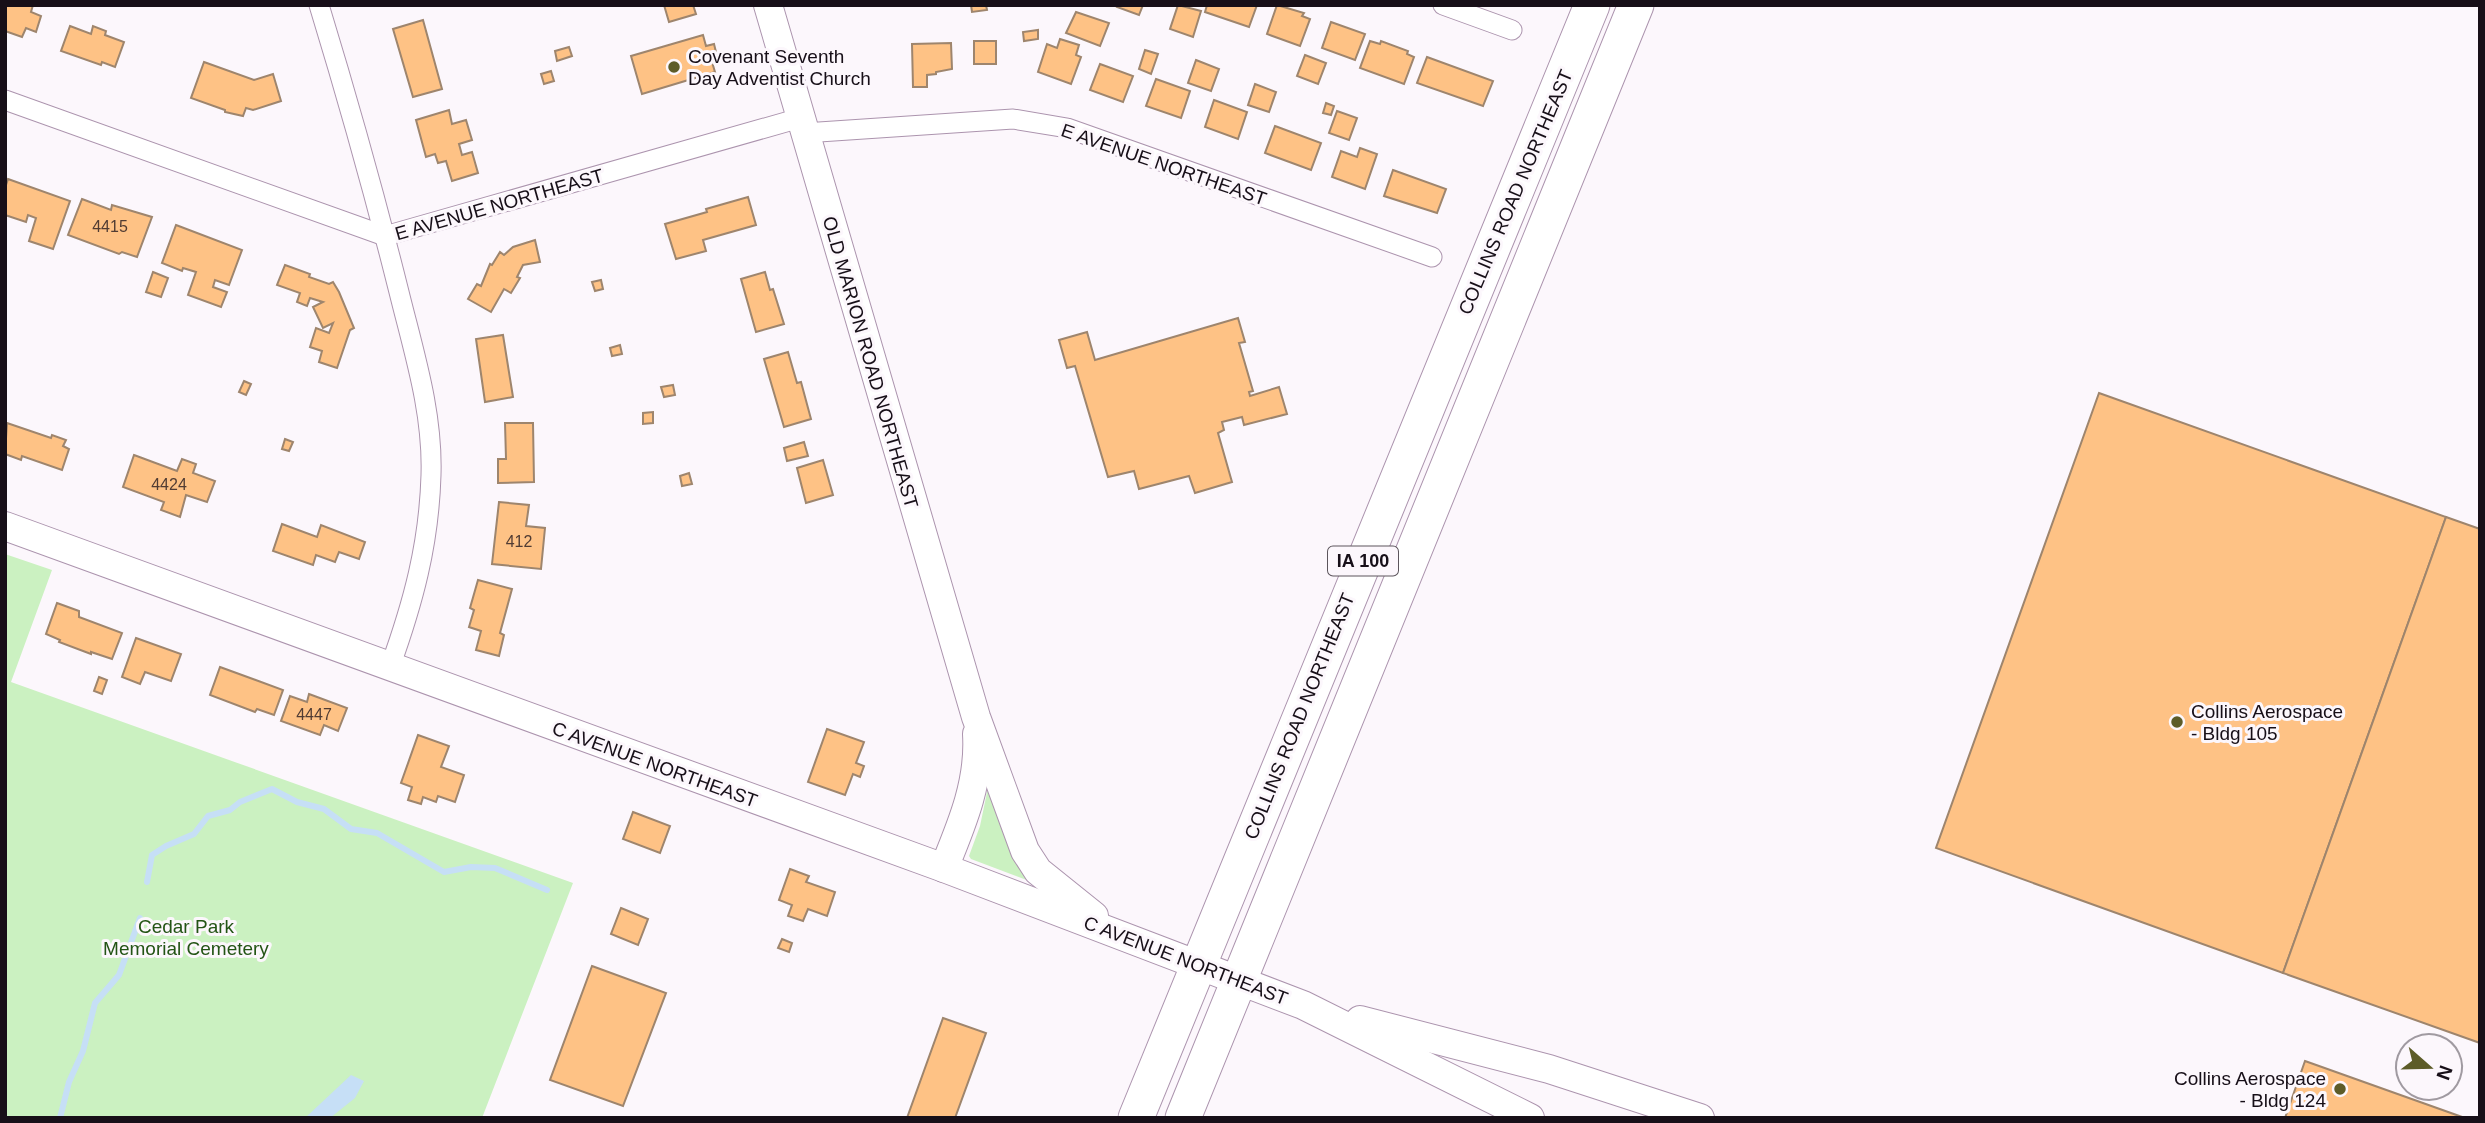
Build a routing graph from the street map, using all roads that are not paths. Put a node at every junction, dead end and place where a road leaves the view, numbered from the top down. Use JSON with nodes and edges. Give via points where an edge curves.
{"nodes":[{"id":1,"x":319,"y":5,"type":"edge"},
{"id":2,"x":768,"y":5,"type":"edge"},
{"id":3,"x":1443,"y":5,"type":"edge"},
{"id":4,"x":1592,"y":5,"type":"edge"},
{"id":5,"x":1636,"y":5,"type":"edge"},
{"id":6,"x":1512,"y":30,"type":"dead end"},
{"id":7,"x":5,"y":100,"type":"edge"},
{"id":8,"x":802,"y":125,"type":"junction"},
{"id":9,"x":385,"y":236,"type":"junction"},
{"id":10,"x":1432,"y":257,"type":"dead end"},
{"id":11,"x":5,"y":526,"type":"edge"},
{"id":12,"x":390,"y":667,"type":"junction"},
{"id":13,"x":976,"y":717,"type":"junction"},
{"id":14,"x":944,"y":868,"type":"junction"},
{"id":15,"x":1119,"y":934,"type":"junction"},
{"id":16,"x":1198,"y":965,"type":"junction"},
{"id":17,"x":1238,"y":981,"type":"junction"},
{"id":18,"x":1303,"y":1005,"type":"junction"},
{"id":19,"x":1136,"y":1118,"type":"edge"},
{"id":20,"x":1183,"y":1118,"type":"edge"},
{"id":21,"x":1530,"y":1118,"type":"edge"},
{"id":22,"x":1700,"y":1118,"type":"edge"}],
"edges":[{"from":1,"to":9,"type":"street"},
{"from":2,"to":8,"type":"main road","name":"OLD MARION ROAD NORTHEAST"},
{"from":3,"to":6,"type":"street"},
{"from":4,"to":16,"type":"highway","name":"COLLINS ROAD NORTHEAST","number":"IA 100"},
{"from":5,"to":17,"type":"highway","name":"COLLINS ROAD NORTHEAST","number":"IA 100"},
{"from":7,"to":9,"type":"street","name":"E AVENUE NORTHEAST"},
{"from":8,"to":9,"type":"street","name":"E AVENUE NORTHEAST"},
{"from":8,"to":10,"type":"street","name":"E AVENUE NORTHEAST","via":[[1013,120],[1067,128]]},
{"from":8,"to":13,"type":"main road","name":"OLD MARION ROAD NORTHEAST"},
{"from":9,"to":12,"type":"street","via":[[427,404],[431,474],[413,602]]},
{"from":11,"to":12,"type":"main road","name":"C AVENUE NORTHEAST"},
{"from":12,"to":14,"type":"main road","name":"C AVENUE NORTHEAST"},
{"from":13,"to":14,"type":"main road","name":"OLD MARION ROAD NORTHEAST","via":[[977,764],[972,792]]},
{"from":13,"to":15,"type":"main road","name":"OLD MARION ROAD NORTHEAST","via":[[1025,851],[1038,871]]},
{"from":14,"to":15,"type":"main road","name":"C AVENUE NORTHEAST"},
{"from":15,"to":16,"type":"main road","name":"C AVENUE NORTHEAST"},
{"from":16,"to":17,"type":"main road","name":"C AVENUE NORTHEAST"},
{"from":16,"to":19,"type":"highway","name":"COLLINS ROAD NORTHEAST","number":"IA 100"},
{"from":17,"to":18,"type":"main road","name":"C AVENUE NORTHEAST"},
{"from":17,"to":20,"type":"highway","name":"COLLINS ROAD NORTHEAST","number":"IA 100"},
{"from":18,"to":21,"type":"main road","name":"C AVENUE NORTHEAST"},
{"from":18,"to":22,"type":"main road","name":"C AVENUE NORTHEAST","via":[[1549,1069]]}]}
